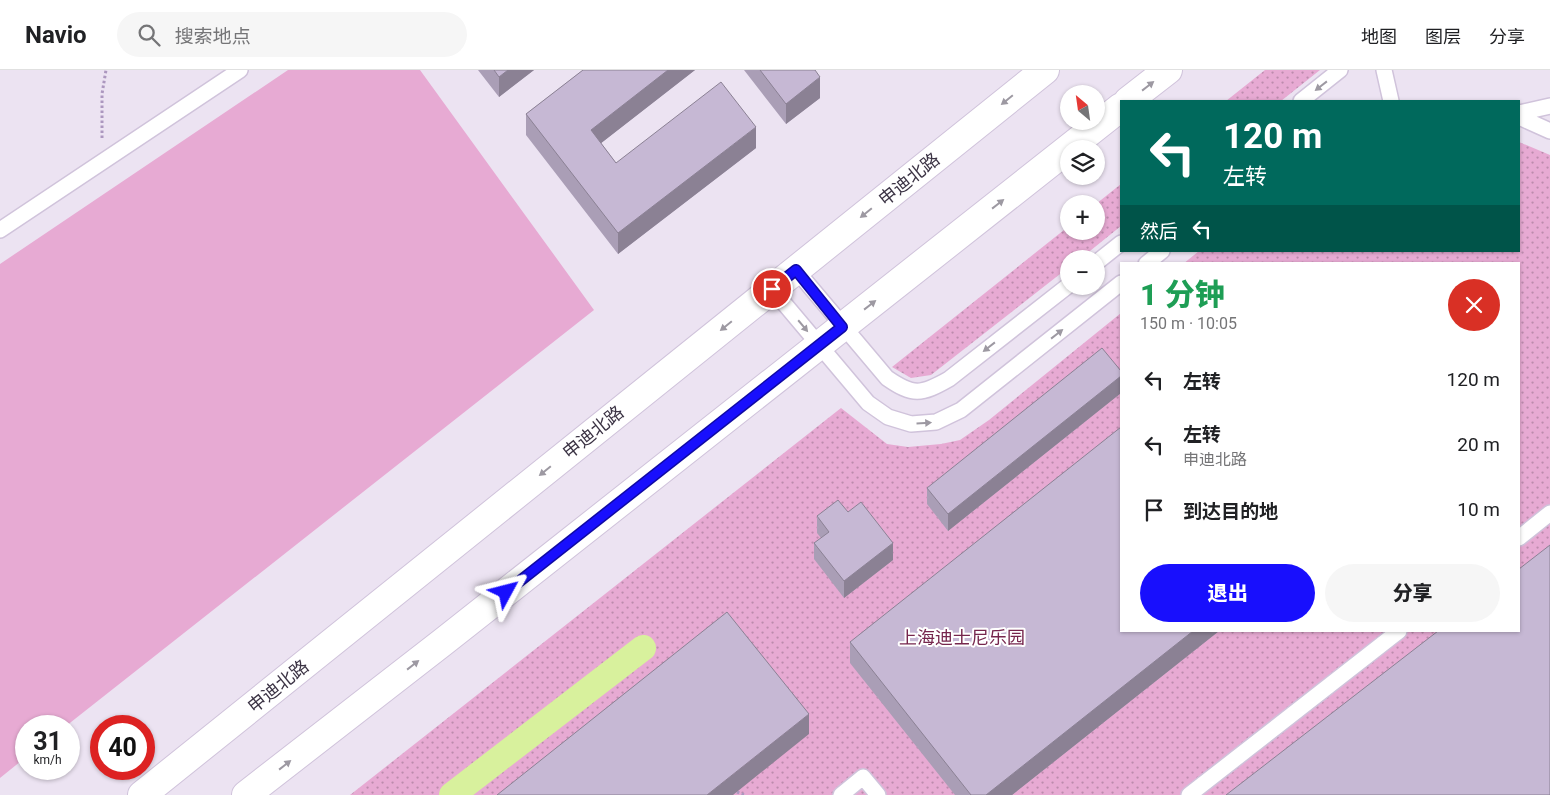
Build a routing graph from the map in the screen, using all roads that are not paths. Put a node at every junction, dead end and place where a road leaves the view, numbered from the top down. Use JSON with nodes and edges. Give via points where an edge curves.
{"nodes":[{"id":1,"x":240,"y":70,"type":"edge"},
{"id":2,"x":1045,"y":70,"type":"edge"},
{"id":3,"x":1168,"y":70,"type":"edge"},
{"id":4,"x":1340,"y":70,"type":"edge"},
{"id":5,"x":1384,"y":70,"type":"edge"},
{"id":6,"x":1129,"y":100,"type":"edge"},
{"id":7,"x":1302,"y":100,"type":"edge"},
{"id":8,"x":1391,"y":100,"type":"edge"},
{"id":9,"x":1550,"y":106,"type":"edge"},
{"id":10,"x":1120,"y":108,"type":"edge"},
{"id":11,"x":1520,"y":113,"type":"edge"},
{"id":12,"x":1520,"y":118,"type":"edge"},
{"id":13,"x":1550,"y":131,"type":"edge"},
{"id":14,"x":0,"y":230,"type":"edge"},
{"id":15,"x":1120,"y":244,"type":"edge"},
{"id":16,"x":1161,"y":252,"type":"edge"},
{"id":17,"x":1105,"y":256,"type":"edge"},
{"id":18,"x":1148,"y":262,"type":"edge"},
{"id":19,"x":796,"y":270,"type":"junction"},
{"id":20,"x":1120,"y":285,"type":"edge"},
{"id":21,"x":772,"y":289,"type":"junction"},
{"id":22,"x":1060,"y":291,"type":"edge"},
{"id":23,"x":842,"y":327,"type":"junction"},
{"id":24,"x":819,"y":345,"type":"junction"},
{"id":25,"x":1550,"y":513,"type":"edge"},
{"id":26,"x":1520,"y":537,"type":"edge"},
{"id":27,"x":1398,"y":632,"type":"edge"},
{"id":28,"x":142,"y":795,"type":"edge"},
{"id":29,"x":246,"y":795,"type":"edge"},
{"id":30,"x":841,"y":795,"type":"edge"},
{"id":31,"x":878,"y":795,"type":"edge"},
{"id":32,"x":1189,"y":795,"type":"edge"}],
"edges":[{"from":1,"to":14,"type":"lane"},
{"from":2,"to":19,"type":"street","name":"申迪北路","one_way":true},
{"from":6,"to":3,"type":"street","one_way":true},
{"from":4,"to":7,"type":"lane","one_way":true},
{"from":5,"to":8,"type":"lane"},
{"from":9,"to":11,"type":"lane"},
{"from":23,"to":10,"type":"street","one_way":true},
{"from":12,"to":13,"type":"lane"},
{"from":15,"to":17,"type":"lane"},
{"from":16,"to":18,"type":"lane"},
{"from":19,"to":21,"type":"street","name":"申迪北路"},
{"from":19,"to":23,"type":"lane"},
{"from":24,"to":20,"type":"lane","one_way":true,"via":[[868,403],[888,417],[911,424],[936,422],[961,410]]},
{"from":21,"to":24,"type":"lane","one_way":true},
{"from":21,"to":28,"type":"street","name":"申迪北路","one_way":true},
{"from":22,"to":23,"type":"lane","one_way":true,"via":[[949,380],[930,390],[914,392],[887,378]]},
{"from":23,"to":24,"type":"street"},
{"from":29,"to":24,"type":"street","one_way":true},
{"from":25,"to":26,"type":"lane"},
{"from":27,"to":32,"type":"lane"},
{"from":30,"to":31,"type":"lane","via":[[863,777]]}]}
